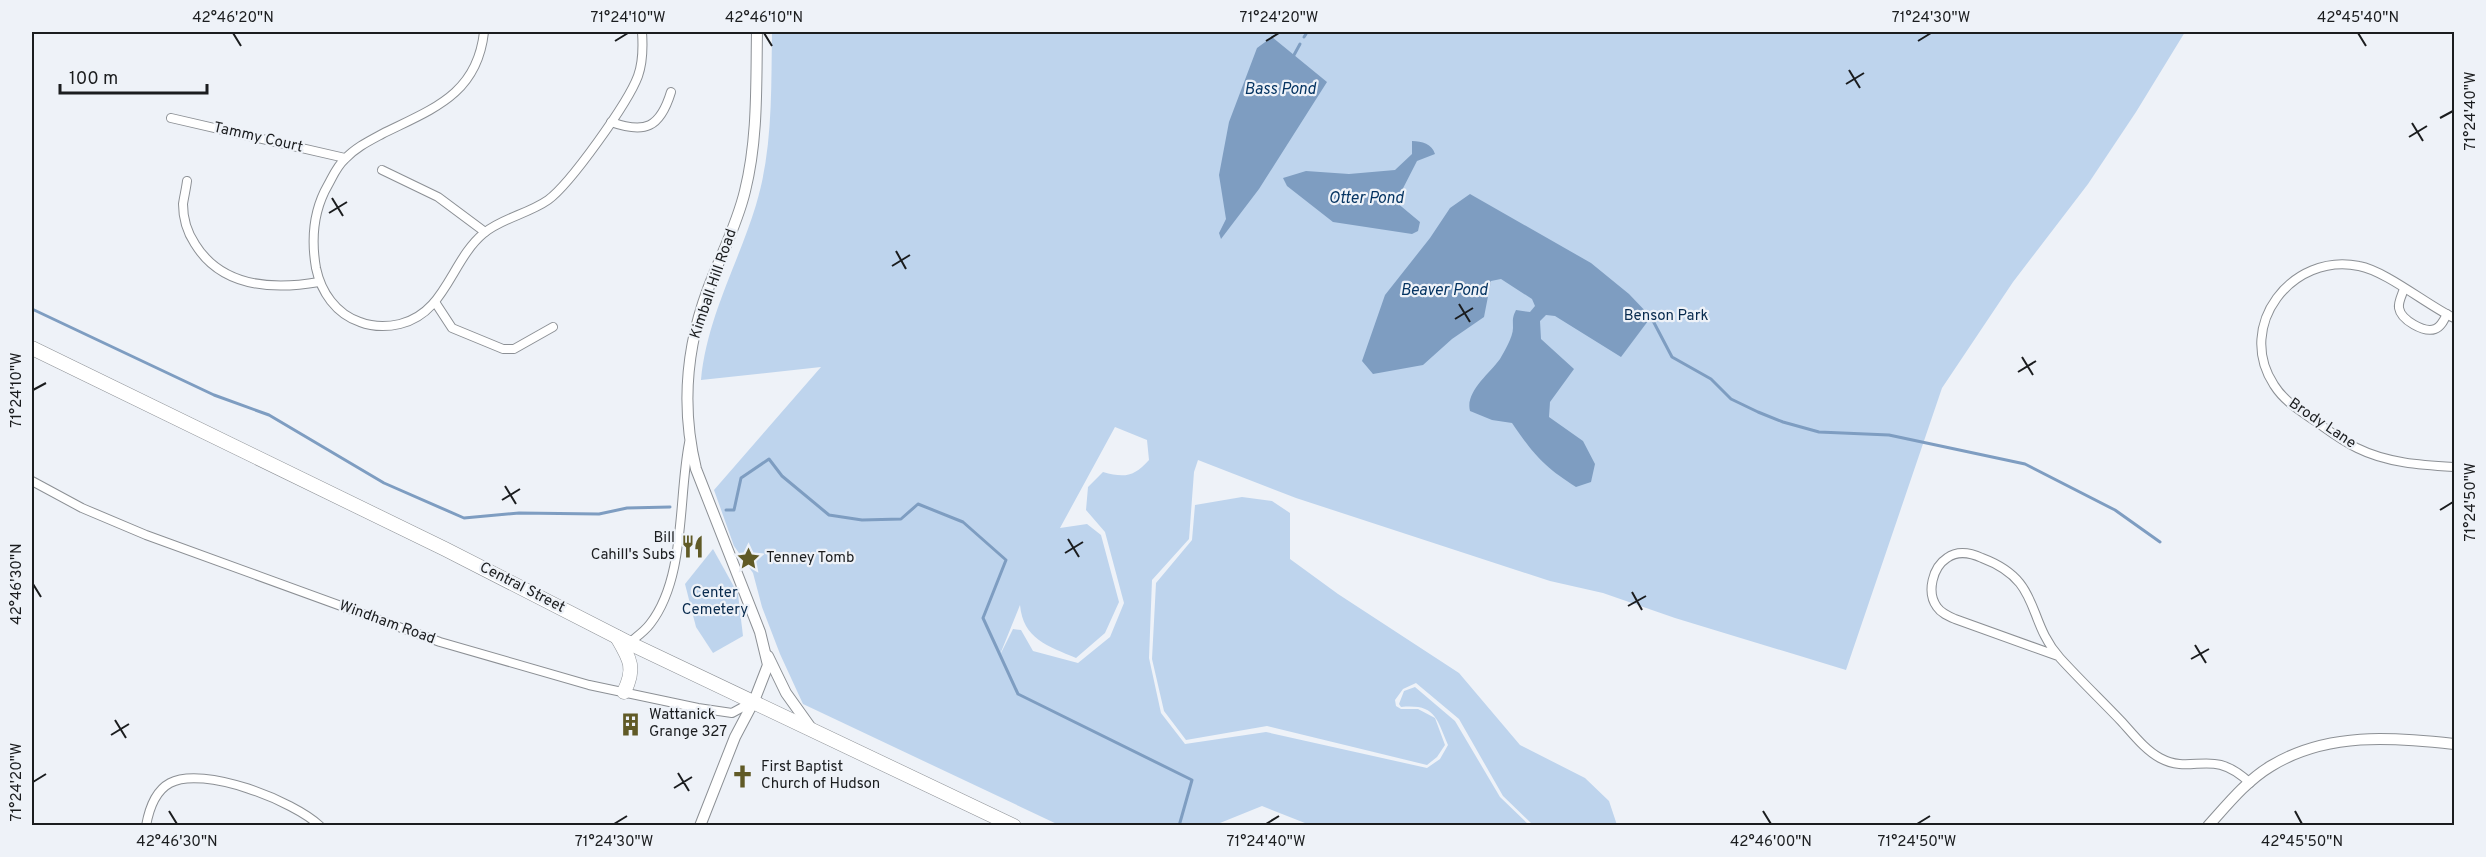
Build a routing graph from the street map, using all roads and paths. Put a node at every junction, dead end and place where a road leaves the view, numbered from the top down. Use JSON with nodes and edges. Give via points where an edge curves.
{"nodes":[{"id":1,"x":484,"y":32,"type":"edge"},
{"id":2,"x":642,"y":32,"type":"edge"},
{"id":3,"x":757,"y":32,"type":"edge"},
{"id":4,"x":671,"y":92,"type":"dead end"},
{"id":5,"x":171,"y":118,"type":"dead end"},
{"id":6,"x":610,"y":122,"type":"junction"},
{"id":7,"x":345,"y":158,"type":"junction"},
{"id":8,"x":382,"y":170,"type":"dead end"},
{"id":9,"x":187,"y":181,"type":"dead end"},
{"id":10,"x":485,"y":232,"type":"junction"},
{"id":11,"x":320,"y":282,"type":"junction"},
{"id":12,"x":2404,"y":289,"type":"junction"},
{"id":13,"x":435,"y":302,"type":"junction"},
{"id":14,"x":2451,"y":316,"type":"edge"},
{"id":15,"x":553,"y":327,"type":"dead end"},
{"id":16,"x":32,"y":348,"type":"edge"},
{"id":17,"x":689,"y":443,"type":"junction"},
{"id":18,"x":2454,"y":467,"type":"edge"},
{"id":19,"x":32,"y":481,"type":"edge"},
{"id":20,"x":615,"y":636,"type":"junction"},
{"id":21,"x":629,"y":642,"type":"junction"},
{"id":22,"x":766,"y":651,"type":"junction"},
{"id":23,"x":2058,"y":656,"type":"junction"},
{"id":24,"x":624,"y":692,"type":"junction"},
{"id":25,"x":754,"y":701,"type":"junction"},
{"id":26,"x":811,"y":728,"type":"junction"},
{"id":27,"x":2454,"y":744,"type":"edge"},
{"id":28,"x":2250,"y":783,"type":"junction"},
{"id":29,"x":146,"y":825,"type":"edge"},
{"id":30,"x":320,"y":825,"type":"edge"},
{"id":31,"x":700,"y":825,"type":"edge"},
{"id":32,"x":1014,"y":825,"type":"edge"},
{"id":33,"x":2208,"y":825,"type":"edge"}],
"edges":[{"from":1,"to":7,"type":"street","via":[[475,67],[452,97],[370,140]]},
{"from":2,"to":6,"type":"street","via":[[639,74]]},
{"from":3,"to":17,"type":"street","name":"Kimball Hill Road","via":[[750,169],[738,214],[694,333],[687,378]]},
{"from":4,"to":6,"type":"street","via":[[663,112],[645,127],[630,129]]},
{"from":5,"to":7,"type":"street","name":"Tammy Court"},
{"from":6,"to":10,"type":"street","via":[[559,191]]},
{"from":7,"to":11,"type":"street","via":[[316,211],[313,240]]},
{"from":8,"to":10,"type":"street","via":[[438,198]]},
{"from":9,"to":11,"type":"street","via":[[183,205],[186,228],[204,256],[221,272],[274,287]]},
{"from":10,"to":13,"type":"street"},
{"from":11,"to":13,"type":"street","via":[[341,312],[376,326],[413,320]]},
{"from":12,"to":14,"type":"street","name":"Brody Lane"},
{"from":12,"to":14,"type":"street","via":[[2399,306],[2407,320],[2422,329],[2439,327]]},
{"from":12,"to":18,"type":"street","name":"Brody Lane","via":[[2357,265],[2337,264],[2306,272],[2289,283],[2272,303],[2263,327],[2263,361],[2285,400],[2354,447],[2390,460]]},
{"from":13,"to":15,"type":"street","via":[[452,328],[503,349],[514,349]]},
{"from":16,"to":20,"type":"main road","name":"Central Street"},
{"from":17,"to":21,"type":"street","via":[[676,559],[665,597],[648,627]]},
{"from":17,"to":22,"type":"street","name":"Kimball Hill Road"},
{"from":19,"to":24,"type":"street","name":"Windham Road","via":[[114,522],[407,631],[544,674]]},
{"from":20,"to":21,"type":"main road","name":"Central Street"},
{"from":20,"to":24,"type":"main road","via":[[632,672]]},
{"from":21,"to":25,"type":"main road","name":"Central Street"},
{"from":22,"to":25,"type":"street","name":"Kimball Hill Road","via":[[766,674]]},
{"from":22,"to":26,"type":"street","via":[[786,693]]},
{"from":23,"to":23,"type":"street","via":[[2024,587],[2013,574],[1995,562],[1968,553],[1957,553],[1943,561],[1935,575],[1932,593],[1941,612]]},
{"from":23,"to":28,"type":"street","via":[[2152,753],[2175,763],[2220,764]]},
{"from":24,"to":25,"type":"street","name":"Windham Road","via":[[732,713]]},
{"from":25,"to":26,"type":"main road","name":"Central Street"},
{"from":25,"to":31,"type":"street","name":"Kimball Hill Road","via":[[735,737]]},
{"from":26,"to":32,"type":"main road","name":"Central Street"},
{"from":27,"to":28,"type":"street","via":[[2383,738],[2341,741],[2308,748],[2271,766]]},
{"from":28,"to":33,"type":"street"},
{"from":29,"to":30,"type":"street","via":[[161,789],[192,777],[271,797],[302,811]]}]}
